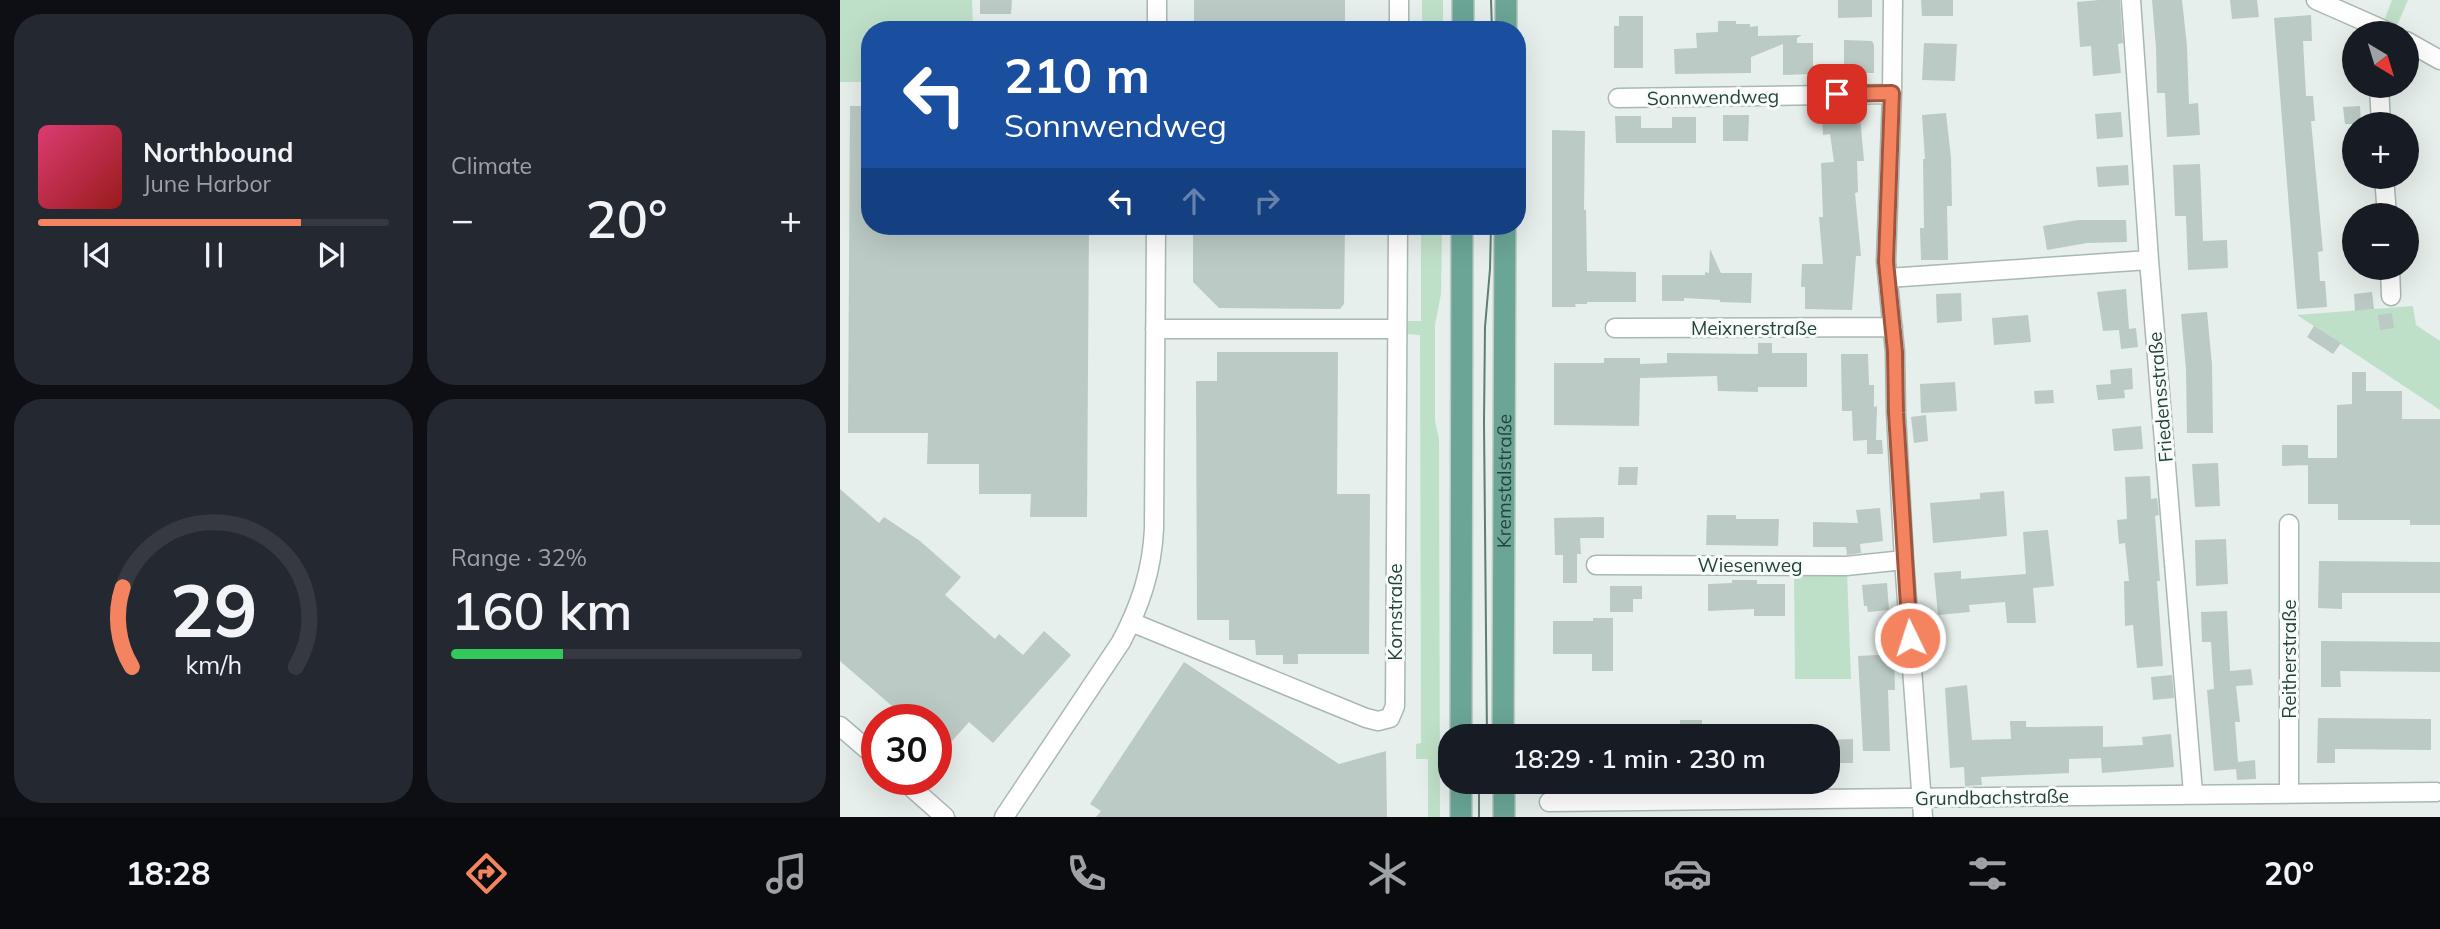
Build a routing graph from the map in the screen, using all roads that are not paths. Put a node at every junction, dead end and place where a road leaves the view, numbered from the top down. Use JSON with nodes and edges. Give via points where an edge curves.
{"nodes":[{"id":1,"x":1157,"y":0,"type":"edge"},
{"id":2,"x":1399,"y":0,"type":"edge"},
{"id":3,"x":1463,"y":0,"type":"edge"},
{"id":4,"x":1506,"y":0,"type":"edge"},
{"id":5,"x":1893,"y":0,"type":"edge"},
{"id":6,"x":2131,"y":0,"type":"edge"},
{"id":7,"x":2316,"y":0,"type":"edge"},
{"id":8,"x":1157,"y":21,"type":"edge"},
{"id":9,"x":1399,"y":21,"type":"edge"},
{"id":10,"x":1463,"y":21,"type":"edge"},
{"id":11,"x":1506,"y":21,"type":"edge"},
{"id":12,"x":2362,"y":21,"type":"edge"},
{"id":13,"x":2419,"y":48,"type":"edge"},
{"id":14,"x":2440,"y":60,"type":"edge"},
{"id":15,"x":1892,"y":93,"type":"junction"},
{"id":16,"x":1618,"y":98,"type":"dead end"},
{"id":17,"x":1156,"y":235,"type":"edge"},
{"id":18,"x":1398,"y":235,"type":"edge"},
{"id":19,"x":1462,"y":235,"type":"edge"},
{"id":20,"x":1505,"y":235,"type":"edge"},
{"id":21,"x":2149,"y":260,"type":"junction"},
{"id":22,"x":1888,"y":278,"type":"junction"},
{"id":23,"x":2390,"y":280,"type":"edge"},
{"id":24,"x":2391,"y":296,"type":"dead end"},
{"id":25,"x":1893,"y":327,"type":"junction"},
{"id":26,"x":1615,"y":328,"type":"dead end"},
{"id":27,"x":1155,"y":329,"type":"junction"},
{"id":28,"x":1397,"y":330,"type":"junction"},
{"id":29,"x":2290,"y":524,"type":"dead end"},
{"id":30,"x":1905,"y":560,"type":"junction"},
{"id":31,"x":1596,"y":565,"type":"dead end"},
{"id":32,"x":1132,"y":622,"type":"junction"},
{"id":33,"x":1461,"y":724,"type":"edge"},
{"id":34,"x":1503,"y":724,"type":"edge"},
{"id":35,"x":840,"y":726,"type":"edge"},
{"id":36,"x":861,"y":744,"type":"edge"},
{"id":37,"x":2436,"y":792,"type":"dead end"},
{"id":38,"x":2193,"y":793,"type":"junction"},
{"id":39,"x":2289,"y":793,"type":"junction"},
{"id":40,"x":1461,"y":794,"type":"edge"},
{"id":41,"x":1504,"y":794,"type":"edge"},
{"id":42,"x":920,"y":795,"type":"edge"},
{"id":43,"x":1922,"y":798,"type":"junction"},
{"id":44,"x":1549,"y":802,"type":"dead end"},
{"id":45,"x":945,"y":817,"type":"edge"},
{"id":46,"x":1004,"y":817,"type":"edge"},
{"id":47,"x":1461,"y":817,"type":"edge"},
{"id":48,"x":1504,"y":817,"type":"edge"},
{"id":49,"x":1923,"y":817,"type":"edge"}],
"edges":[{"from":1,"to":8,"type":"street"},
{"from":2,"to":9,"type":"street"},
{"from":3,"to":10,"type":"main road"},
{"from":4,"to":11,"type":"main road"},
{"from":5,"to":15,"type":"street"},
{"from":6,"to":21,"type":"street","name":"Friedensstraße"},
{"from":7,"to":12,"type":"street"},
{"from":13,"to":14,"type":"street"},
{"from":15,"to":16,"type":"street","name":"Sonnwendweg"},
{"from":15,"to":22,"type":"street"},
{"from":17,"to":27,"type":"street"},
{"from":18,"to":28,"type":"street","name":"Kornstraße"},
{"from":19,"to":33,"type":"main road"},
{"from":20,"to":34,"type":"main road","name":"Kremstalstraße"},
{"from":21,"to":22,"type":"street"},
{"from":21,"to":38,"type":"street","name":"Friedensstraße"},
{"from":22,"to":25,"type":"street"},
{"from":23,"to":24,"type":"street"},
{"from":25,"to":26,"type":"street","name":"Meixnerstraße"},
{"from":25,"to":30,"type":"street"},
{"from":27,"to":28,"type":"street"},
{"from":27,"to":32,"type":"street","via":[[1153,550]]},
{"from":28,"to":32,"type":"street","name":"Kornstraße","via":[[1395,706],[1390,718],[1366,718]]},
{"from":29,"to":39,"type":"street","name":"Reitherstraße"},
{"from":30,"to":31,"type":"street","name":"Wiesenweg","via":[[1846,565]]},
{"from":30,"to":43,"type":"street"},
{"from":32,"to":46,"type":"street"},
{"from":35,"to":36,"type":"street"},
{"from":37,"to":39,"type":"street","name":"Grundbachstraße"},
{"from":38,"to":39,"type":"street","name":"Grundbachstraße"},
{"from":38,"to":43,"type":"street","name":"Grundbachstraße"},
{"from":40,"to":47,"type":"main road"},
{"from":41,"to":48,"type":"main road"},
{"from":42,"to":45,"type":"street"},
{"from":43,"to":44,"type":"street","name":"Grundbachstraße"},
{"from":43,"to":49,"type":"street"}]}
